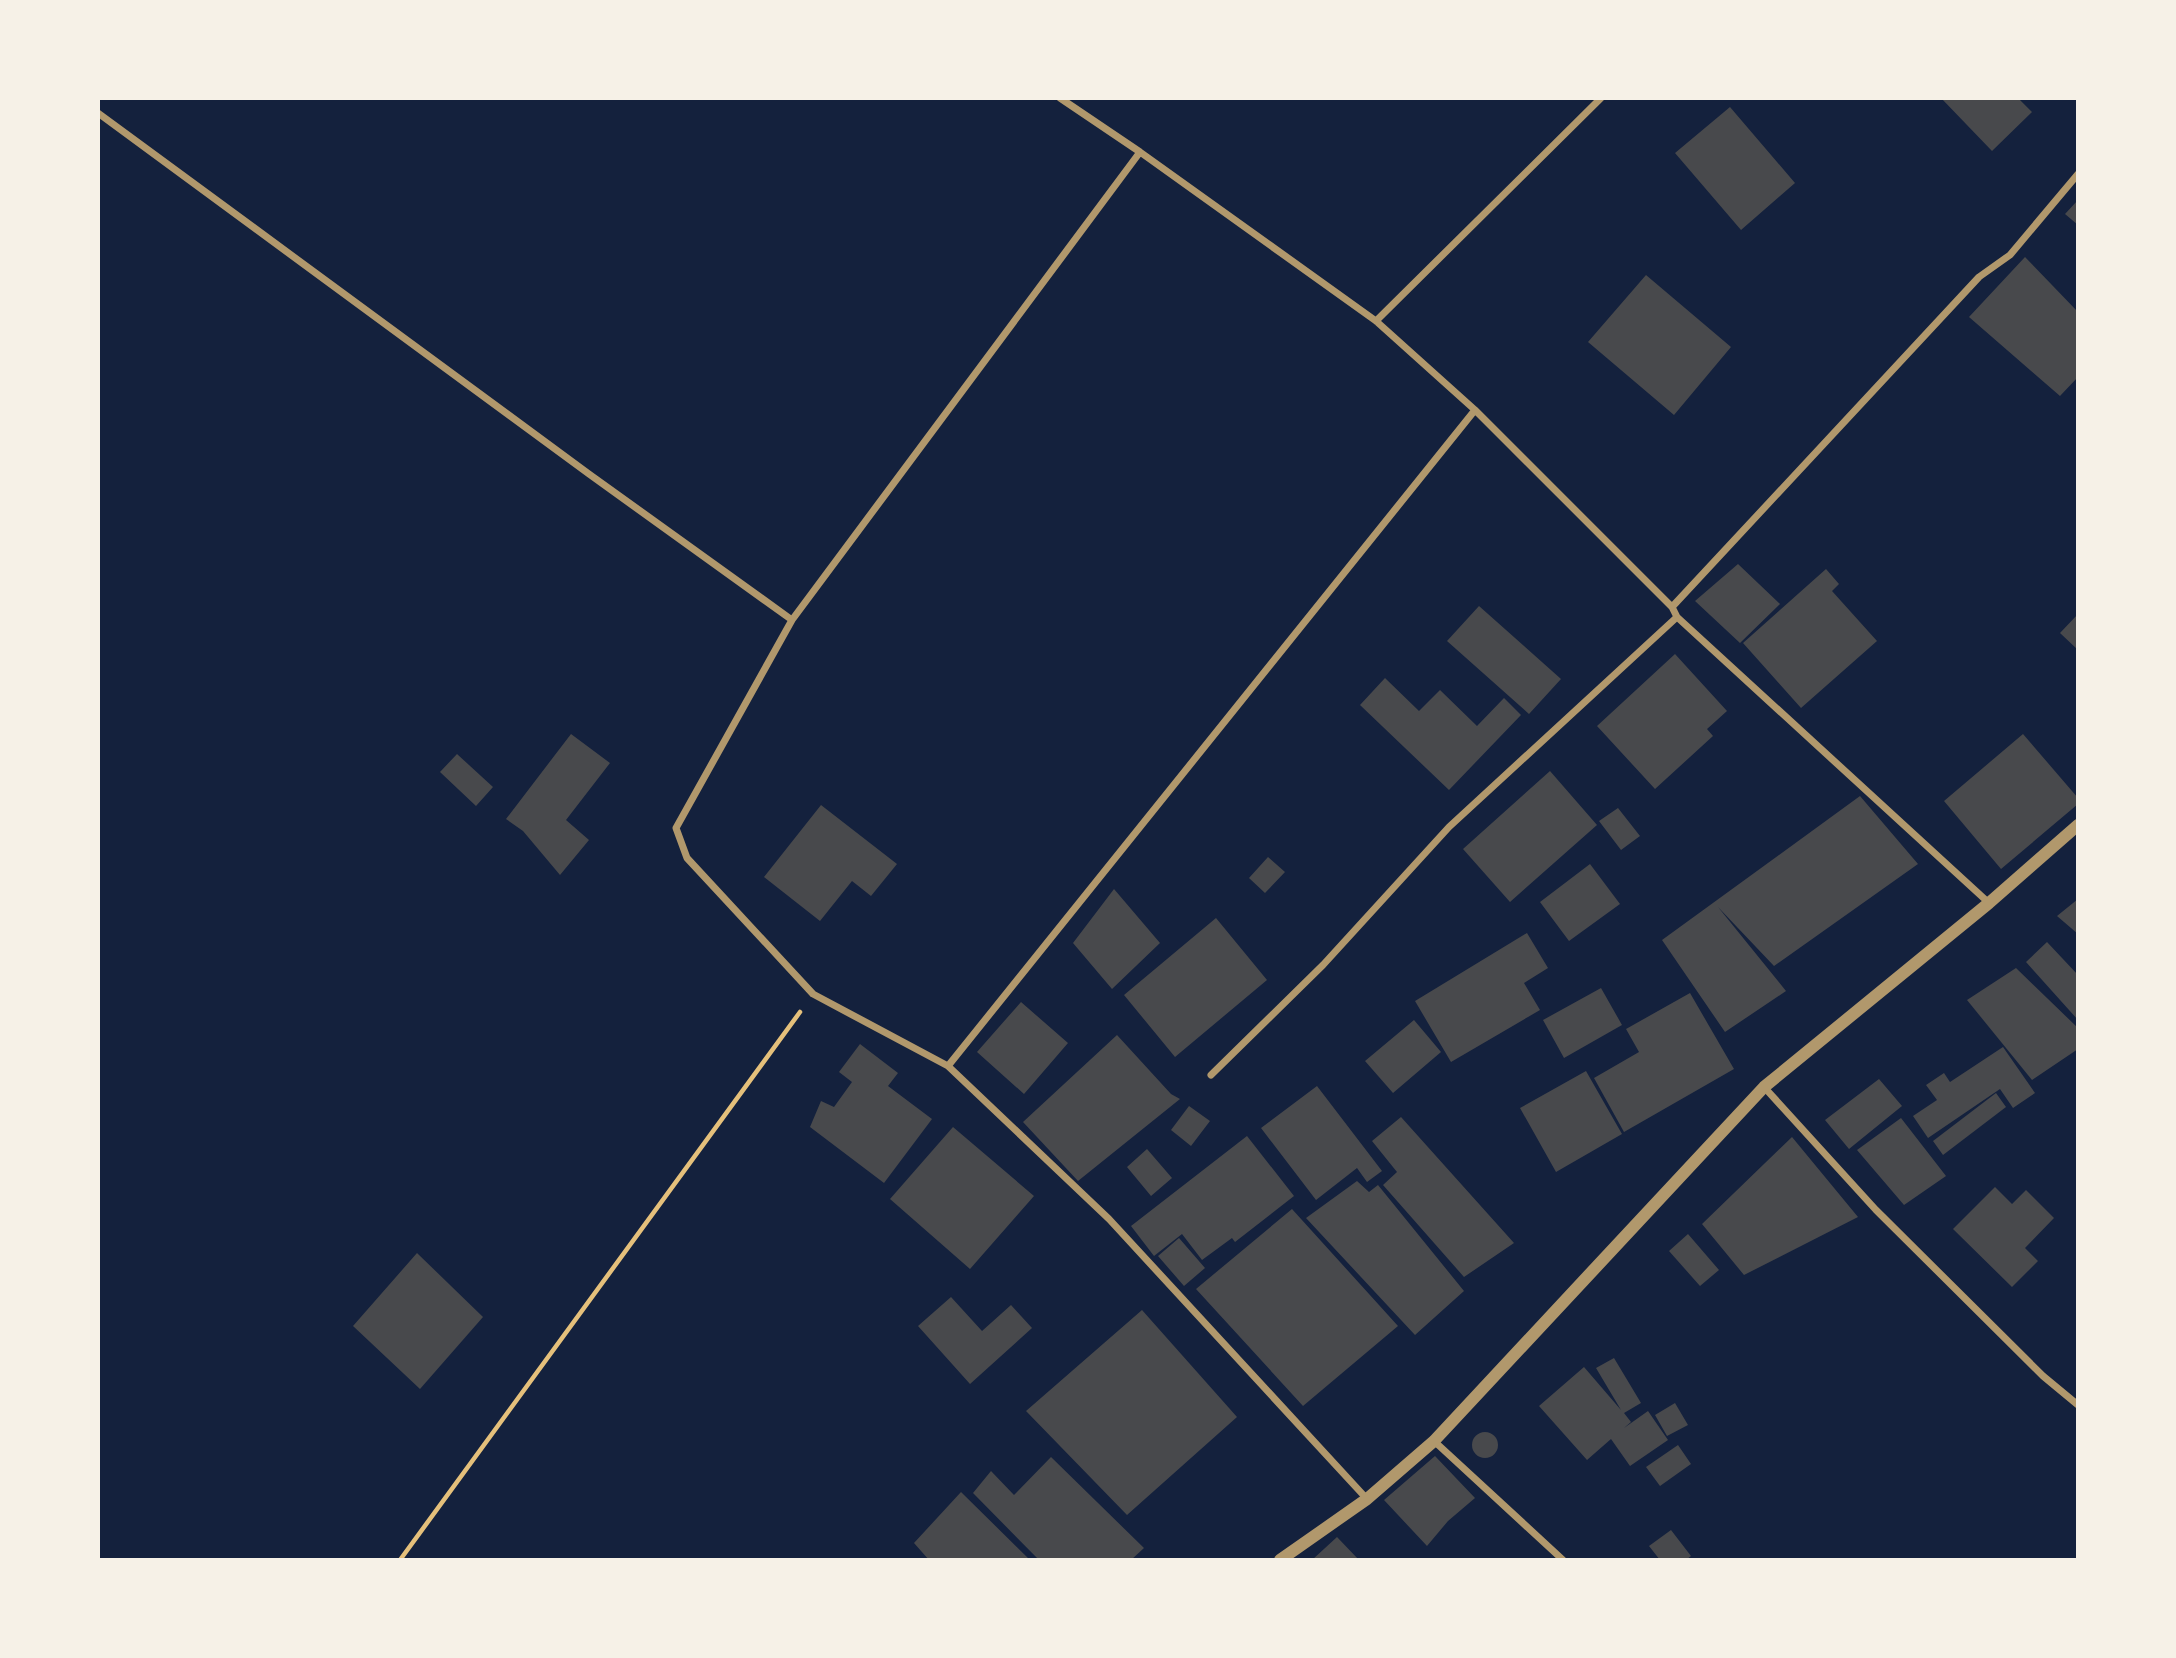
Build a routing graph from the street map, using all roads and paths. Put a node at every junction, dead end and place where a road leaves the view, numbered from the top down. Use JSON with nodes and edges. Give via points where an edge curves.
{"nodes":[{"id":1,"x":1060,"y":98,"type":"edge"},
{"id":2,"x":1601,"y":98,"type":"edge"},
{"id":3,"x":98,"y":113,"type":"edge"},
{"id":4,"x":1140,"y":152,"type":"junction"},
{"id":5,"x":2078,"y":174,"type":"edge"},
{"id":6,"x":1376,"y":321,"type":"junction"},
{"id":7,"x":1475,"y":410,"type":"junction"},
{"id":8,"x":1672,"y":607,"type":"junction"},
{"id":9,"x":1677,"y":617,"type":"junction"},
{"id":10,"x":792,"y":620,"type":"junction"},
{"id":11,"x":2078,"y":825,"type":"edge"},
{"id":12,"x":1989,"y":903,"type":"junction"},
{"id":13,"x":813,"y":994,"type":"junction"},
{"id":14,"x":948,"y":1066,"type":"junction"},
{"id":15,"x":1211,"y":1075,"type":"dead end"},
{"id":16,"x":1764,"y":1087,"type":"junction"},
{"id":17,"x":2078,"y":1405,"type":"edge"},
{"id":18,"x":1434,"y":1441,"type":"junction"},
{"id":19,"x":1367,"y":1499,"type":"junction"},
{"id":20,"x":400,"y":1560,"type":"edge"},
{"id":21,"x":1280,"y":1560,"type":"edge"},
{"id":22,"x":1563,"y":1560,"type":"edge"}],
"edges":[{"from":1,"to":4,"type":"street"},
{"from":2,"to":6,"type":"street"},
{"from":3,"to":10,"type":"street"},
{"from":4,"to":6,"type":"street"},
{"from":4,"to":10,"type":"street"},
{"from":5,"to":8,"type":"street","via":[[2010,254],[1979,277]]},
{"from":6,"to":7,"type":"street"},
{"from":7,"to":8,"type":"street"},
{"from":7,"to":14,"type":"street"},
{"from":8,"to":9,"type":"street"},
{"from":9,"to":12,"type":"street"},
{"from":9,"to":15,"type":"street","via":[[1449,827],[1323,965]]},
{"from":10,"to":13,"type":"street","via":[[676,828],[687,858]]},
{"from":11,"to":12,"type":"street"},
{"from":12,"to":16,"type":"street"},
{"from":13,"to":14,"type":"street"},
{"from":13,"to":20,"type":"path"},
{"from":14,"to":19,"type":"street","via":[[1109,1219]]},
{"from":16,"to":17,"type":"street","via":[[1876,1210]]},
{"from":16,"to":18,"type":"street"},
{"from":18,"to":19,"type":"street"},
{"from":18,"to":22,"type":"street"},
{"from":19,"to":21,"type":"street"}]}
